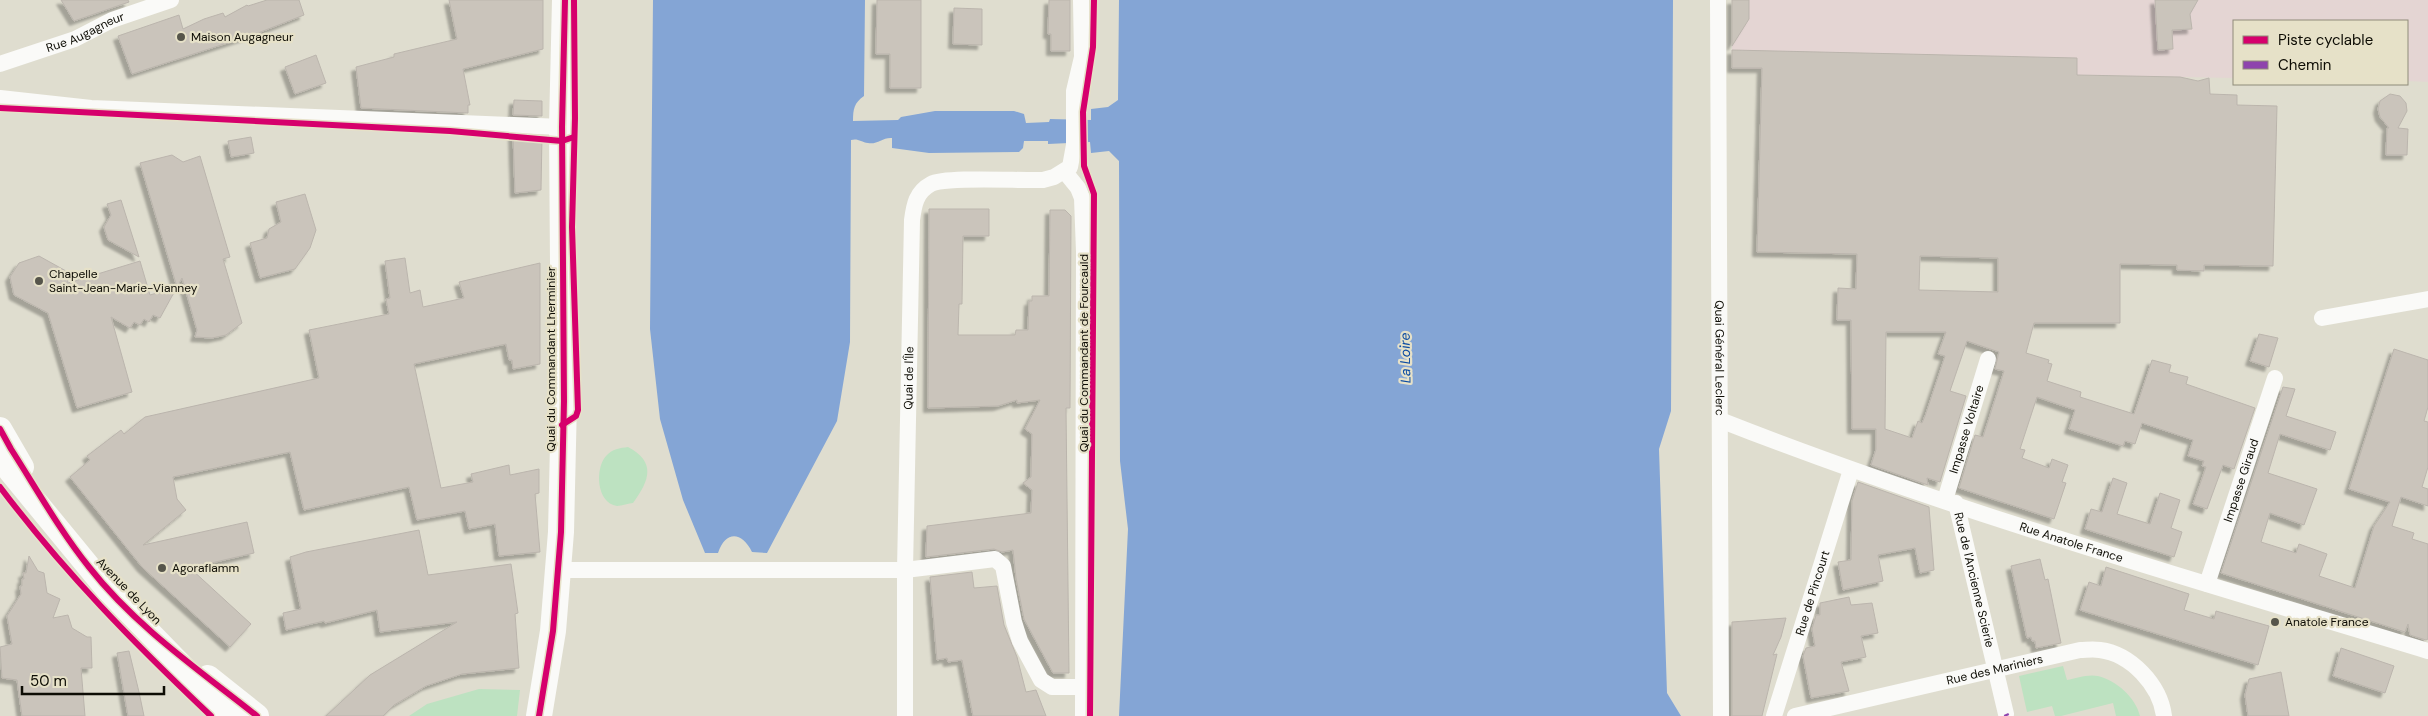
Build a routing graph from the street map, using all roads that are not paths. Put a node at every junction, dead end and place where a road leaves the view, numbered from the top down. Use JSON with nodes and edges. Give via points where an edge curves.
{"nodes":[{"id":1,"x":171,"y":0,"type":"edge"},
{"id":2,"x":564,"y":0,"type":"edge"},
{"id":3,"x":1081,"y":0,"type":"edge"},
{"id":4,"x":1718,"y":0,"type":"edge"},
{"id":5,"x":0,"y":64,"type":"edge"},
{"id":6,"x":0,"y":98,"type":"edge"},
{"id":7,"x":562,"y":127,"type":"junction"},
{"id":8,"x":1064,"y":172,"type":"junction"},
{"id":9,"x":2428,"y":299,"type":"edge"},
{"id":10,"x":2322,"y":318,"type":"dead end"},
{"id":11,"x":1988,"y":359,"type":"dead end"},
{"id":12,"x":2275,"y":378,"type":"dead end"},
{"id":13,"x":1720,"y":420,"type":"junction"},
{"id":14,"x":0,"y":429,"type":"edge"},
{"id":15,"x":0,"y":456,"type":"edge"},
{"id":16,"x":1851,"y":470,"type":"junction"},
{"id":17,"x":1950,"y":502,"type":"junction"},
{"id":18,"x":88,"y":566,"type":"junction"},
{"id":19,"x":558,"y":570,"type":"junction"},
{"id":20,"x":905,"y":570,"type":"junction"},
{"id":21,"x":2207,"y":584,"type":"junction"},
{"id":22,"x":151,"y":631,"type":"junction"},
{"id":23,"x":550,"y":651,"type":"junction"},
{"id":24,"x":2428,"y":651,"type":"edge"},
{"id":25,"x":1996,"y":670,"type":"junction"},
{"id":26,"x":1082,"y":688,"type":"junction"},
{"id":27,"x":2006,"y":714,"type":"dead end"},
{"id":28,"x":227,"y":716,"type":"edge"},
{"id":29,"x":258,"y":716,"type":"edge"},
{"id":30,"x":539,"y":716,"type":"edge"},
{"id":31,"x":555,"y":716,"type":"edge"},
{"id":32,"x":905,"y":716,"type":"edge"},
{"id":33,"x":1083,"y":716,"type":"edge"},
{"id":34,"x":1721,"y":716,"type":"edge"},
{"id":35,"x":1774,"y":716,"type":"edge"},
{"id":36,"x":1795,"y":716,"type":"edge"},
{"id":37,"x":2164,"y":716,"type":"edge"}],
"edges":[{"from":1,"to":5,"type":"street","name":"Rue Augagneur","via":[[112,20],[75,39]]},
{"from":2,"to":7,"type":"main road","name":"Quai du Commandant Lherminier"},
{"from":3,"to":8,"type":"street","via":[[1082,57],[1074,91],[1073,159]]},
{"from":4,"to":13,"type":"street","name":"Quai Général Leclerc"},
{"from":6,"to":7,"type":"street","via":[[91,108]]},
{"from":7,"to":19,"type":"main road","name":"Quai du Commandant Lherminier","via":[[562,465]]},
{"from":8,"to":20,"type":"street","name":"Quai de l'Île","via":[[1043,180],[949,180],[933,183],[914,202]]},
{"from":8,"to":26,"type":"street","name":"Quai du Commandant de Fourcauld","via":[[1082,198],[1084,252]]},
{"from":9,"to":10,"type":"street"},
{"from":11,"to":17,"type":"street","name":"Impasse Voltaire"},
{"from":12,"to":21,"type":"street","name":"Impasse Giraud"},
{"from":13,"to":16,"type":"street","name":"Rue Anatole France"},
{"from":13,"to":34,"type":"street","name":"Quai Général Leclerc"},
{"from":14,"to":18,"type":"main road","name":"Avenue de Lyon"},
{"from":15,"to":18,"type":"main road","name":"Avenue de Lyon"},
{"from":16,"to":17,"type":"street","name":"Rue Anatole France"},
{"from":16,"to":35,"type":"street","name":"Rue de Pincourt"},
{"from":17,"to":21,"type":"street","name":"Rue Anatole France"},
{"from":17,"to":25,"type":"street","name":"Rue de l'Ancienne Scierie"},
{"from":18,"to":22,"type":"main road","name":"Avenue de Lyon"},
{"from":19,"to":20,"type":"street"},
{"from":19,"to":23,"type":"main road","name":"Quai du Commandant Lherminier"},
{"from":20,"to":26,"type":"street","via":[[995,559],[1000,562],[1004,566],[1020,641],[1041,680],[1052,686]]},
{"from":20,"to":32,"type":"street","name":"Quai de l'Île"},
{"from":21,"to":24,"type":"street","name":"Rue Anatole France"},
{"from":22,"to":28,"type":"main road","name":"Avenue de Lyon"},
{"from":22,"to":29,"type":"main road","name":"Avenue de Lyon"},
{"from":23,"to":30,"type":"main road","name":"Quai du Commandant Lherminier"},
{"from":23,"to":31,"type":"main road","name":"Quai du Commandant Lherminier","via":[[556,689]]},
{"from":25,"to":27,"type":"street","name":"Rue de l'Ancienne Scierie"},
{"from":25,"to":36,"type":"street","name":"Rue des Mariniers"},
{"from":25,"to":37,"type":"street","name":"Rue des Mariniers","via":[[2080,650],[2100,650],[2126,660],[2148,678]]},
{"from":26,"to":33,"type":"street","name":"Quai du Commandant de Fourcauld"}]}
